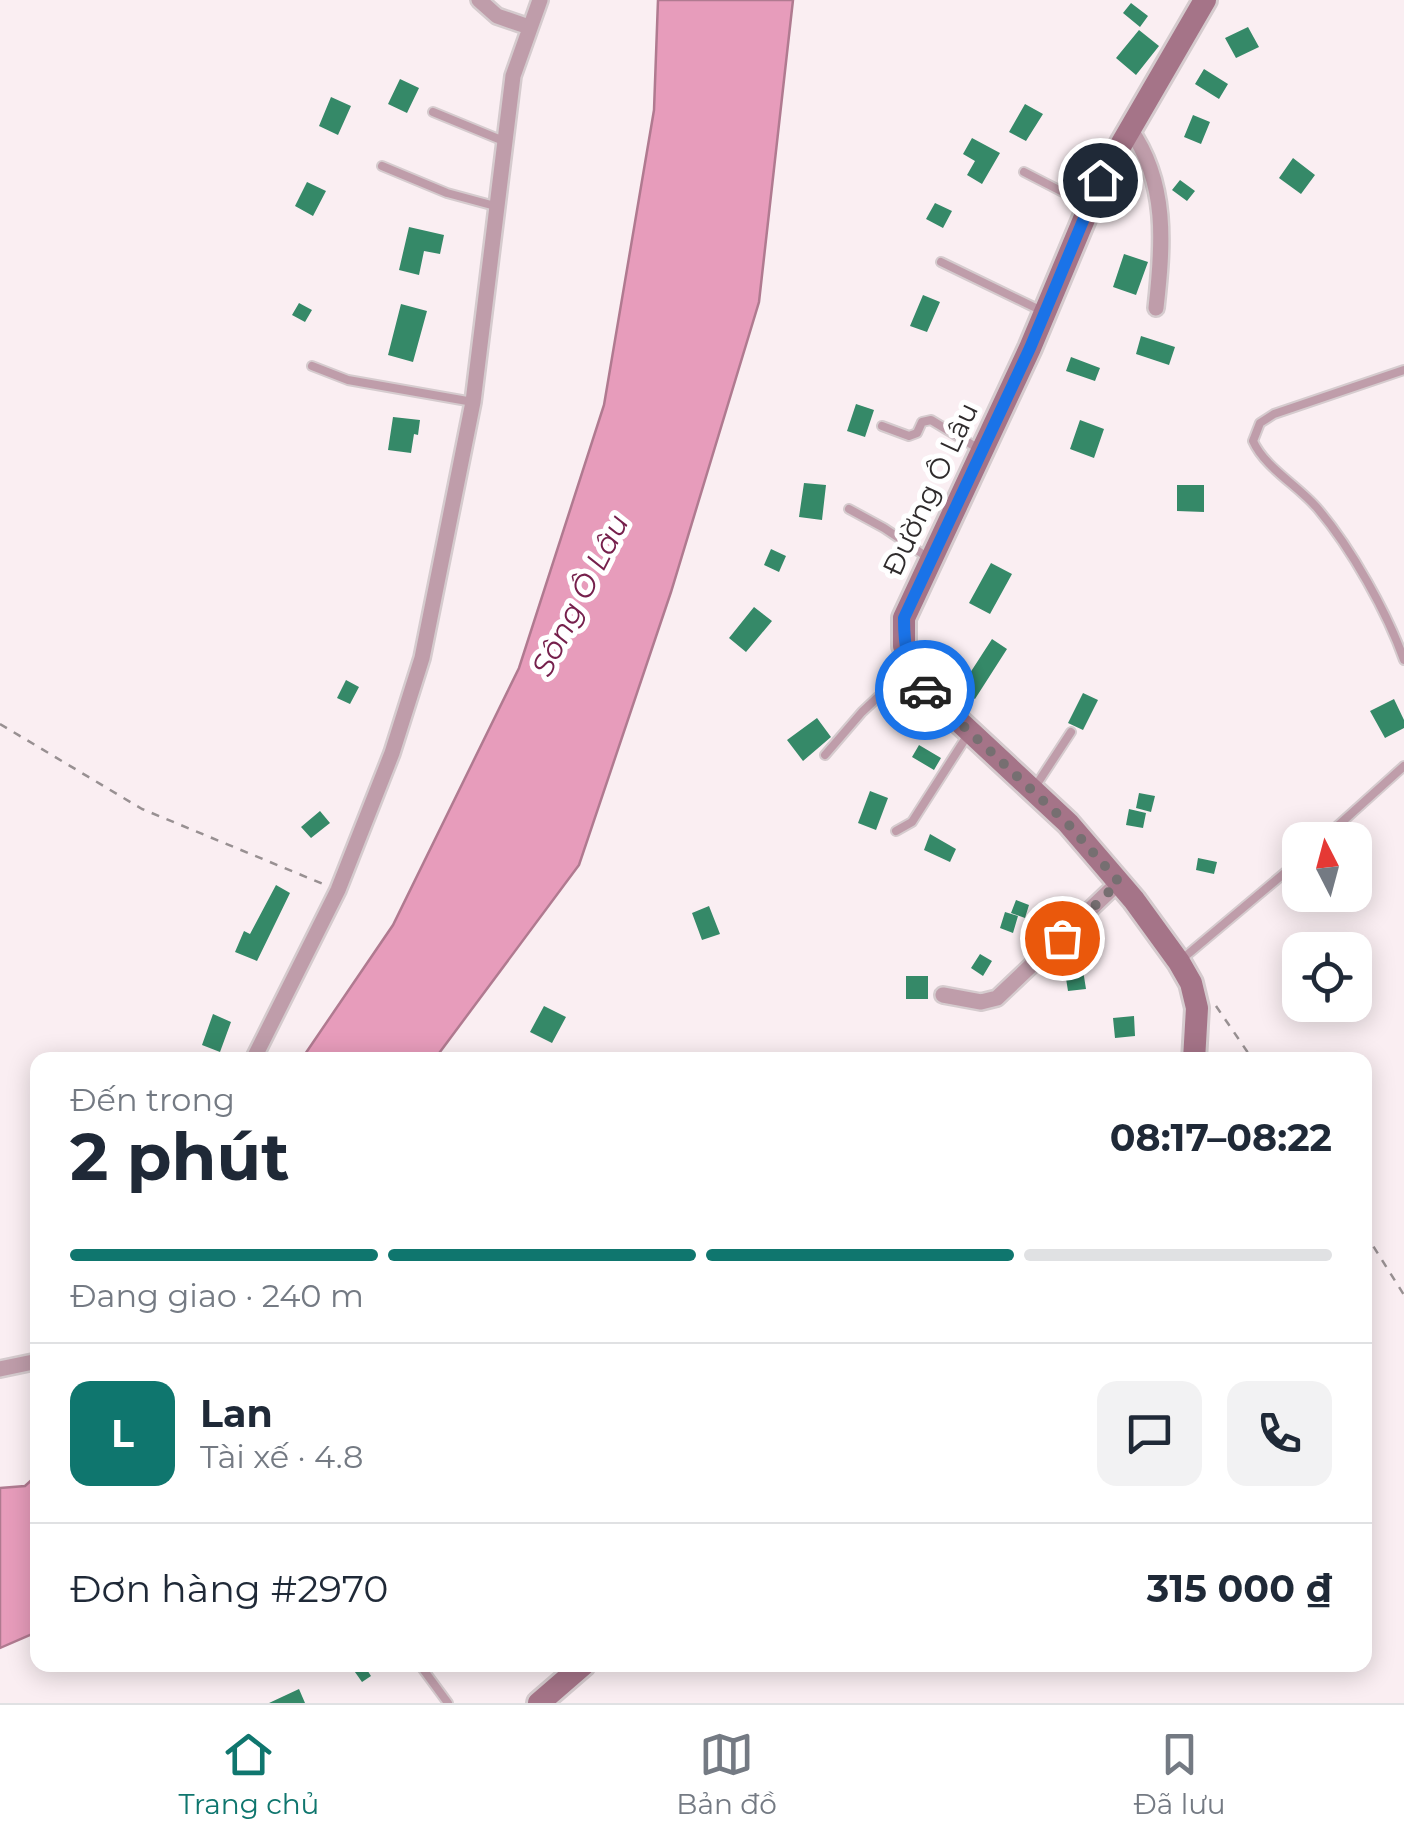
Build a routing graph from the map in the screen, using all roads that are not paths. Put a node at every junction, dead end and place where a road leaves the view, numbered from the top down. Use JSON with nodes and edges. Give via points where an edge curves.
{"nodes":[{"id":1,"x":478,"y":0,"type":"edge"},
{"id":2,"x":540,"y":0,"type":"edge"},
{"id":3,"x":1205,"y":0,"type":"edge"},
{"id":4,"x":529,"y":27,"type":"junction"},
{"id":5,"x":433,"y":112,"type":"dead end"},
{"id":6,"x":1130,"y":128,"type":"junction"},
{"id":7,"x":506,"y":142,"type":"junction"},
{"id":8,"x":382,"y":166,"type":"dead end"},
{"id":9,"x":1024,"y":172,"type":"dead end"},
{"id":10,"x":1090,"y":206,"type":"junction"},
{"id":11,"x":497,"y":207,"type":"junction"},
{"id":12,"x":941,"y":262,"type":"dead end"},
{"id":13,"x":1156,"y":308,"type":"dead end"},
{"id":14,"x":1045,"y":312,"type":"junction"},
{"id":15,"x":312,"y":366,"type":"dead end"},
{"id":16,"x":1404,"y":370,"type":"edge"},
{"id":17,"x":473,"y":402,"type":"junction"},
{"id":18,"x":882,"y":426,"type":"dead end"},
{"id":19,"x":981,"y":451,"type":"junction"},
{"id":20,"x":849,"y":509,"type":"dead end"},
{"id":21,"x":930,"y":559,"type":"junction"},
{"id":22,"x":1404,"y":660,"type":"edge"},
{"id":23,"x":911,"y":667,"type":"junction"},
{"id":24,"x":1071,"y":732,"type":"dead end"},
{"id":25,"x":969,"y":733,"type":"junction"},
{"id":26,"x":826,"y":755,"type":"dead end"},
{"id":27,"x":1404,"y":766,"type":"edge"},
{"id":28,"x":1032,"y":791,"type":"junction"},
{"id":29,"x":1342,"y":822,"type":"edge"},
{"id":30,"x":896,"y":831,"type":"dead end"},
{"id":31,"x":1282,"y":875,"type":"edge"},
{"id":32,"x":1119,"y":882,"type":"junction"},
{"id":33,"x":1179,"y":962,"type":"junction"},
{"id":34,"x":943,"y":995,"type":"dead end"},
{"id":35,"x":257,"y":1052,"type":"edge"},
{"id":36,"x":1195,"y":1052,"type":"edge"},
{"id":37,"x":30,"y":1363,"type":"edge"},
{"id":38,"x":0,"y":1369,"type":"edge"},
{"id":39,"x":425,"y":1672,"type":"edge"},
{"id":40,"x":575,"y":1672,"type":"edge"},
{"id":41,"x":448,"y":1703,"type":"edge"},
{"id":42,"x":539,"y":1703,"type":"edge"}],
"edges":[{"from":1,"to":4,"type":"street","via":[[497,16]]},
{"from":2,"to":4,"type":"street"},
{"from":3,"to":6,"type":"main road","name":"Đường Ô Lâu"},
{"from":4,"to":7,"type":"street","via":[[512,76]]},
{"from":5,"to":7,"type":"lane"},
{"from":6,"to":10,"type":"main road","name":"Đường Ô Lâu"},
{"from":6,"to":13,"type":"street","via":[[1156,179],[1162,236]]},
{"from":7,"to":11,"type":"street"},
{"from":8,"to":11,"type":"lane"},
{"from":9,"to":10,"type":"lane"},
{"from":10,"to":14,"type":"main road","name":"Đường Ô Lâu"},
{"from":11,"to":17,"type":"street"},
{"from":12,"to":14,"type":"lane"},
{"from":14,"to":19,"type":"main road","name":"Đường Ô Lâu"},
{"from":15,"to":17,"type":"lane","via":[[348,380]]},
{"from":16,"to":22,"type":"lane","via":[[1274,414],[1252,441],[1320,512],[1374,597]]},
{"from":17,"to":35,"type":"street","via":[[422,658],[392,753],[338,890]]},
{"from":18,"to":19,"type":"lane","via":[[909,436],[931,420]]},
{"from":19,"to":21,"type":"main road","name":"Đường Ô Lâu"},
{"from":20,"to":21,"type":"lane"},
{"from":21,"to":23,"type":"main road","name":"Đường Ô Lâu","via":[[904,618]]},
{"from":23,"to":25,"type":"main road","name":"Đường Ô Lâu","via":[[921,686]]},
{"from":23,"to":26,"type":"lane"},
{"from":24,"to":28,"type":"lane"},
{"from":25,"to":28,"type":"main road","name":"Đường Ô Lâu"},
{"from":25,"to":30,"type":"lane","via":[[912,822]]},
{"from":27,"to":29,"type":"lane"},
{"from":28,"to":32,"type":"main road","name":"Đường Ô Lâu"},
{"from":31,"to":33,"type":"lane"},
{"from":32,"to":33,"type":"main road","name":"Đường Ô Lâu"},
{"from":32,"to":34,"type":"street","via":[[998,998]]},
{"from":33,"to":36,"type":"main road","name":"Đường Ô Lâu","via":[[1198,1008]]},
{"from":37,"to":38,"type":"street"},
{"from":39,"to":41,"type":"lane"},
{"from":40,"to":42,"type":"main road"}]}
